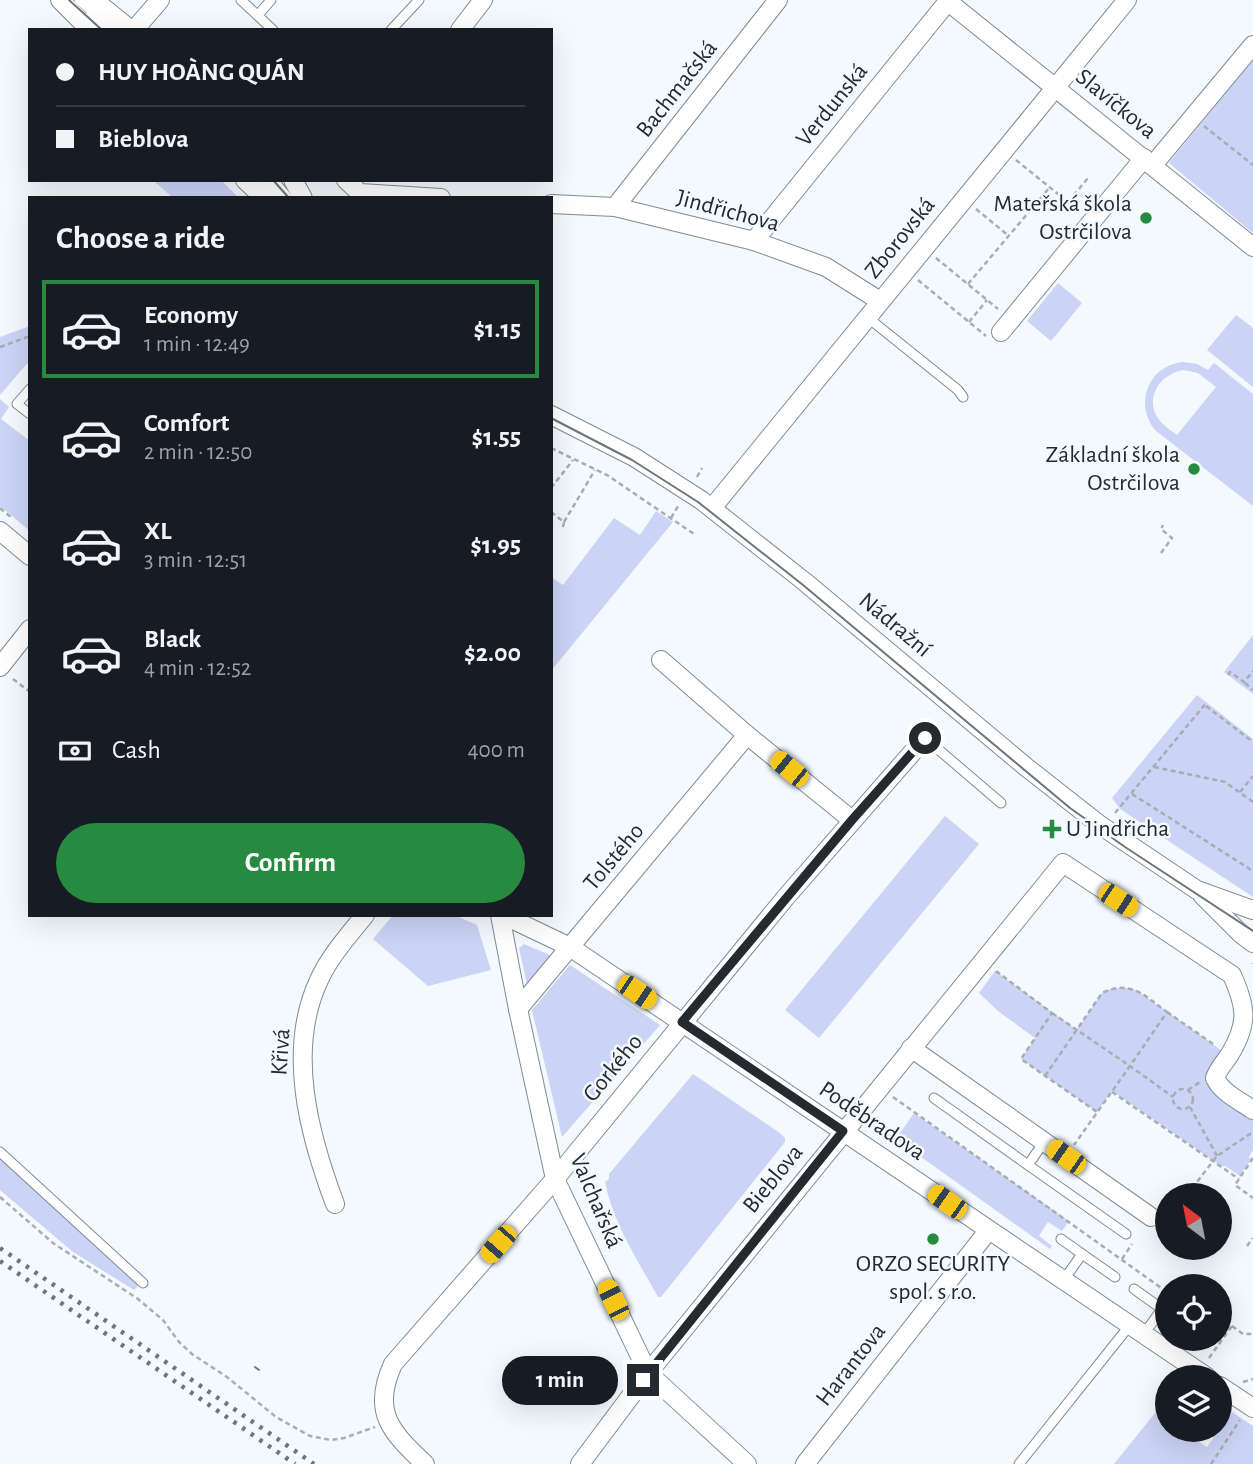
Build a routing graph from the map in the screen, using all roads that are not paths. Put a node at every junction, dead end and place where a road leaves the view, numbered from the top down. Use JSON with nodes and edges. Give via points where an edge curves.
{"nodes":[{"id":1,"x":60,"y":0,"type":"edge"},
{"id":2,"x":69,"y":0,"type":"edge"},
{"id":3,"x":79,"y":0,"type":"edge"},
{"id":4,"x":94,"y":0,"type":"edge"},
{"id":5,"x":160,"y":0,"type":"edge"},
{"id":6,"x":241,"y":0,"type":"edge"},
{"id":7,"x":271,"y":0,"type":"edge"},
{"id":8,"x":419,"y":0,"type":"edge"},
{"id":9,"x":484,"y":0,"type":"edge"},
{"id":10,"x":778,"y":0,"type":"edge"},
{"id":11,"x":948,"y":0,"type":"edge"},
{"id":12,"x":1127,"y":0,"type":"edge"},
{"id":13,"x":258,"y":15,"type":"junction"},
{"id":14,"x":88,"y":28,"type":"edge"},
{"id":15,"x":100,"y":28,"type":"edge"},
{"id":16,"x":110,"y":28,"type":"edge"},
{"id":17,"x":129,"y":28,"type":"edge"},
{"id":18,"x":134,"y":28,"type":"edge"},
{"id":19,"x":271,"y":28,"type":"edge"},
{"id":20,"x":393,"y":28,"type":"edge"},
{"id":21,"x":462,"y":28,"type":"edge"},
{"id":22,"x":1253,"y":45,"type":"edge"},
{"id":23,"x":1056,"y":88,"type":"junction"},
{"id":24,"x":1149,"y":162,"type":"junction"},
{"id":25,"x":247,"y":182,"type":"edge"},
{"id":26,"x":266,"y":182,"type":"edge"},
{"id":27,"x":275,"y":182,"type":"edge"},
{"id":28,"x":348,"y":182,"type":"edge"},
{"id":29,"x":262,"y":196,"type":"edge"},
{"id":30,"x":278,"y":196,"type":"edge"},
{"id":31,"x":286,"y":196,"type":"edge"},
{"id":32,"x":409,"y":196,"type":"edge"},
{"id":33,"x":553,"y":204,"type":"edge"},
{"id":34,"x":615,"y":207,"type":"junction"},
{"id":35,"x":754,"y":241,"type":"junction"},
{"id":36,"x":1253,"y":247,"type":"edge"},
{"id":37,"x":880,"y":301,"type":"junction"},
{"id":38,"x":867,"y":317,"type":"junction"},
{"id":39,"x":1000,"y":330,"type":"road end"},
{"id":40,"x":28,"y":391,"type":"edge"},
{"id":41,"x":963,"y":397,"type":"dead end"},
{"id":42,"x":28,"y":412,"type":"edge"},
{"id":43,"x":553,"y":416,"type":"edge"},
{"id":44,"x":712,"y":509,"type":"junction"},
{"id":45,"x":0,"y":531,"type":"edge"},
{"id":46,"x":28,"y":554,"type":"edge"},
{"id":47,"x":28,"y":632,"type":"edge"},
{"id":48,"x":661,"y":660,"type":"dead end"},
{"id":49,"x":3,"y":670,"type":"edge"},
{"id":50,"x":747,"y":735,"type":"junction"},
{"id":51,"x":925,"y":738,"type":"joint"},
{"id":52,"x":1001,"y":803,"type":"dead end"},
{"id":53,"x":852,"y":820,"type":"junction"},
{"id":54,"x":1197,"y":890,"type":"junction"},
{"id":55,"x":1253,"y":910,"type":"edge"},
{"id":56,"x":363,"y":917,"type":"edge"},
{"id":57,"x":502,"y":917,"type":"edge"},
{"id":58,"x":506,"y":917,"type":"edge"},
{"id":59,"x":1253,"y":943,"type":"edge"},
{"id":60,"x":570,"y":947,"type":"junction"},
{"id":61,"x":518,"y":1009,"type":"junction"},
{"id":62,"x":682,"y":1022,"type":"junction"},
{"id":63,"x":911,"y":1048,"type":"junction"},
{"id":64,"x":934,"y":1098,"type":"dead end"},
{"id":65,"x":1253,"y":1110,"type":"edge"},
{"id":66,"x":843,"y":1131,"type":"junction"},
{"id":67,"x":1044,"y":1142,"type":"junction"},
{"id":68,"x":0,"y":1152,"type":"edge"},
{"id":69,"x":1028,"y":1165,"type":"junction"},
{"id":70,"x":555,"y":1179,"type":"junction"},
{"id":71,"x":335,"y":1204,"type":"dead end"},
{"id":72,"x":1151,"y":1217,"type":"dead end"},
{"id":73,"x":988,"y":1231,"type":"junction"},
{"id":74,"x":1126,"y":1234,"type":"dead end"},
{"id":75,"x":1060,"y":1239,"type":"dead end"},
{"id":76,"x":1082,"y":1254,"type":"junction"},
{"id":77,"x":1115,"y":1276,"type":"dead end"},
{"id":78,"x":1063,"y":1281,"type":"junction"},
{"id":79,"x":143,"y":1283,"type":"dead end"},
{"id":80,"x":1134,"y":1289,"type":"dead end"},
{"id":81,"x":1155,"y":1304,"type":"edge"},
{"id":82,"x":1155,"y":1317,"type":"edge"},
{"id":83,"x":1137,"y":1329,"type":"junction"},
{"id":84,"x":1189,"y":1365,"type":"edge"},
{"id":85,"x":648,"y":1373,"type":"junction"},
{"id":86,"x":1232,"y":1395,"type":"edge"},
{"id":87,"x":1250,"y":1408,"type":"edge"},
{"id":88,"x":425,"y":1464,"type":"edge"},
{"id":89,"x":580,"y":1464,"type":"edge"},
{"id":90,"x":747,"y":1464,"type":"edge"},
{"id":91,"x":805,"y":1464,"type":"edge"},
{"id":92,"x":1019,"y":1464,"type":"edge"}],
"edges":[{"from":1,"to":14,"type":"street"},
{"from":2,"to":15,"type":"lane"},
{"from":3,"to":16,"type":"lane"},
{"from":4,"to":17,"type":"street"},
{"from":5,"to":18,"type":"street"},
{"from":6,"to":13,"type":"lane"},
{"from":7,"to":13,"type":"lane"},
{"from":8,"to":20,"type":"lane"},
{"from":9,"to":21,"type":"street"},
{"from":10,"to":34,"type":"street","name":"Bachmačská"},
{"from":11,"to":23,"type":"street","name":"Slavíčkova"},
{"from":11,"to":35,"type":"street","name":"Verdunská"},
{"from":12,"to":23,"type":"street","name":"Zborovská"},
{"from":13,"to":19,"type":"lane"},
{"from":22,"to":24,"type":"street","via":[[1194,117]]},
{"from":23,"to":24,"type":"street","name":"Slavíčkova"},
{"from":23,"to":37,"type":"street","name":"Zborovská"},
{"from":24,"to":36,"type":"street","name":"Slavíčkova"},
{"from":24,"to":39,"type":"street"},
{"from":25,"to":29,"type":"street"},
{"from":26,"to":30,"type":"lane"},
{"from":27,"to":31,"type":"lane"},
{"from":28,"to":32,"type":"street","via":[[360,193]]},
{"from":33,"to":34,"type":"street","name":"Jindřichova"},
{"from":34,"to":35,"type":"street","name":"Jindřichova"},
{"from":35,"to":37,"type":"street","name":"Jindřichova","via":[[826,267]]},
{"from":37,"to":38,"type":"street","name":"Zborovská"},
{"from":38,"to":41,"type":"lane"},
{"from":38,"to":44,"type":"street","name":"Zborovská"},
{"from":40,"to":42,"type":"lane","via":[[17,404]]},
{"from":43,"to":44,"type":"street","name":"Nádražní","via":[[634,457]]},
{"from":44,"to":54,"type":"street","name":"Nádražní","via":[[1073,805]]},
{"from":45,"to":46,"type":"street"},
{"from":47,"to":49,"type":"street"},
{"from":48,"to":50,"type":"street"},
{"from":50,"to":53,"type":"street"},
{"from":50,"to":60,"type":"street","name":"Tolstého"},
{"from":51,"to":52,"type":"lane"},
{"from":51,"to":53,"type":"street","name":"Gorkého"},
{"from":53,"to":62,"type":"street","name":"Gorkého"},
{"from":54,"to":55,"type":"street","name":"Nádražní"},
{"from":54,"to":59,"type":"street","name":"Nádražní"},
{"from":56,"to":71,"type":"street","name":"Křivá","via":[[335,953],[314,991],[302,1066],[305,1102]]},
{"from":57,"to":61,"type":"street","name":"Valchařská"},
{"from":58,"to":60,"type":"street","name":"Poděbradova"},
{"from":60,"to":61,"type":"street","name":"Tolstého"},
{"from":60,"to":62,"type":"street","name":"Poděbradova"},
{"from":61,"to":70,"type":"street","name":"Valchařská"},
{"from":62,"to":66,"type":"street","name":"Poděbradova"},
{"from":62,"to":70,"type":"street","name":"Gorkého"},
{"from":63,"to":65,"type":"street","name":"Bieblova","via":[[1062,863],[1232,975],[1243,999],[1244,1022],[1215,1078]]},
{"from":63,"to":66,"type":"street","name":"Bieblova"},
{"from":63,"to":67,"type":"street"},
{"from":64,"to":69,"type":"lane"},
{"from":66,"to":73,"type":"street","name":"Poděbradova"},
{"from":66,"to":85,"type":"street","name":"Bieblova"},
{"from":67,"to":69,"type":"lane"},
{"from":67,"to":72,"type":"street"},
{"from":68,"to":79,"type":"lane"},
{"from":69,"to":74,"type":"lane"},
{"from":70,"to":85,"type":"street","name":"Valchařská"},
{"from":70,"to":88,"type":"street","name":"Gorkého","via":[[393,1364],[383,1394],[388,1422]]},
{"from":73,"to":78,"type":"street","name":"Poděbradova"},
{"from":73,"to":91,"type":"street","name":"Harantova"},
{"from":75,"to":76,"type":"lane"},
{"from":76,"to":77,"type":"lane"},
{"from":76,"to":78,"type":"lane"},
{"from":78,"to":83,"type":"street","name":"Poděbradova"},
{"from":80,"to":81,"type":"lane"},
{"from":82,"to":83,"type":"lane"},
{"from":83,"to":84,"type":"street","name":"Poděbradova"},
{"from":83,"to":92,"type":"lane"},
{"from":85,"to":89,"type":"street","name":"Bieblova"},
{"from":85,"to":90,"type":"street"},
{"from":86,"to":87,"type":"street"}]}
